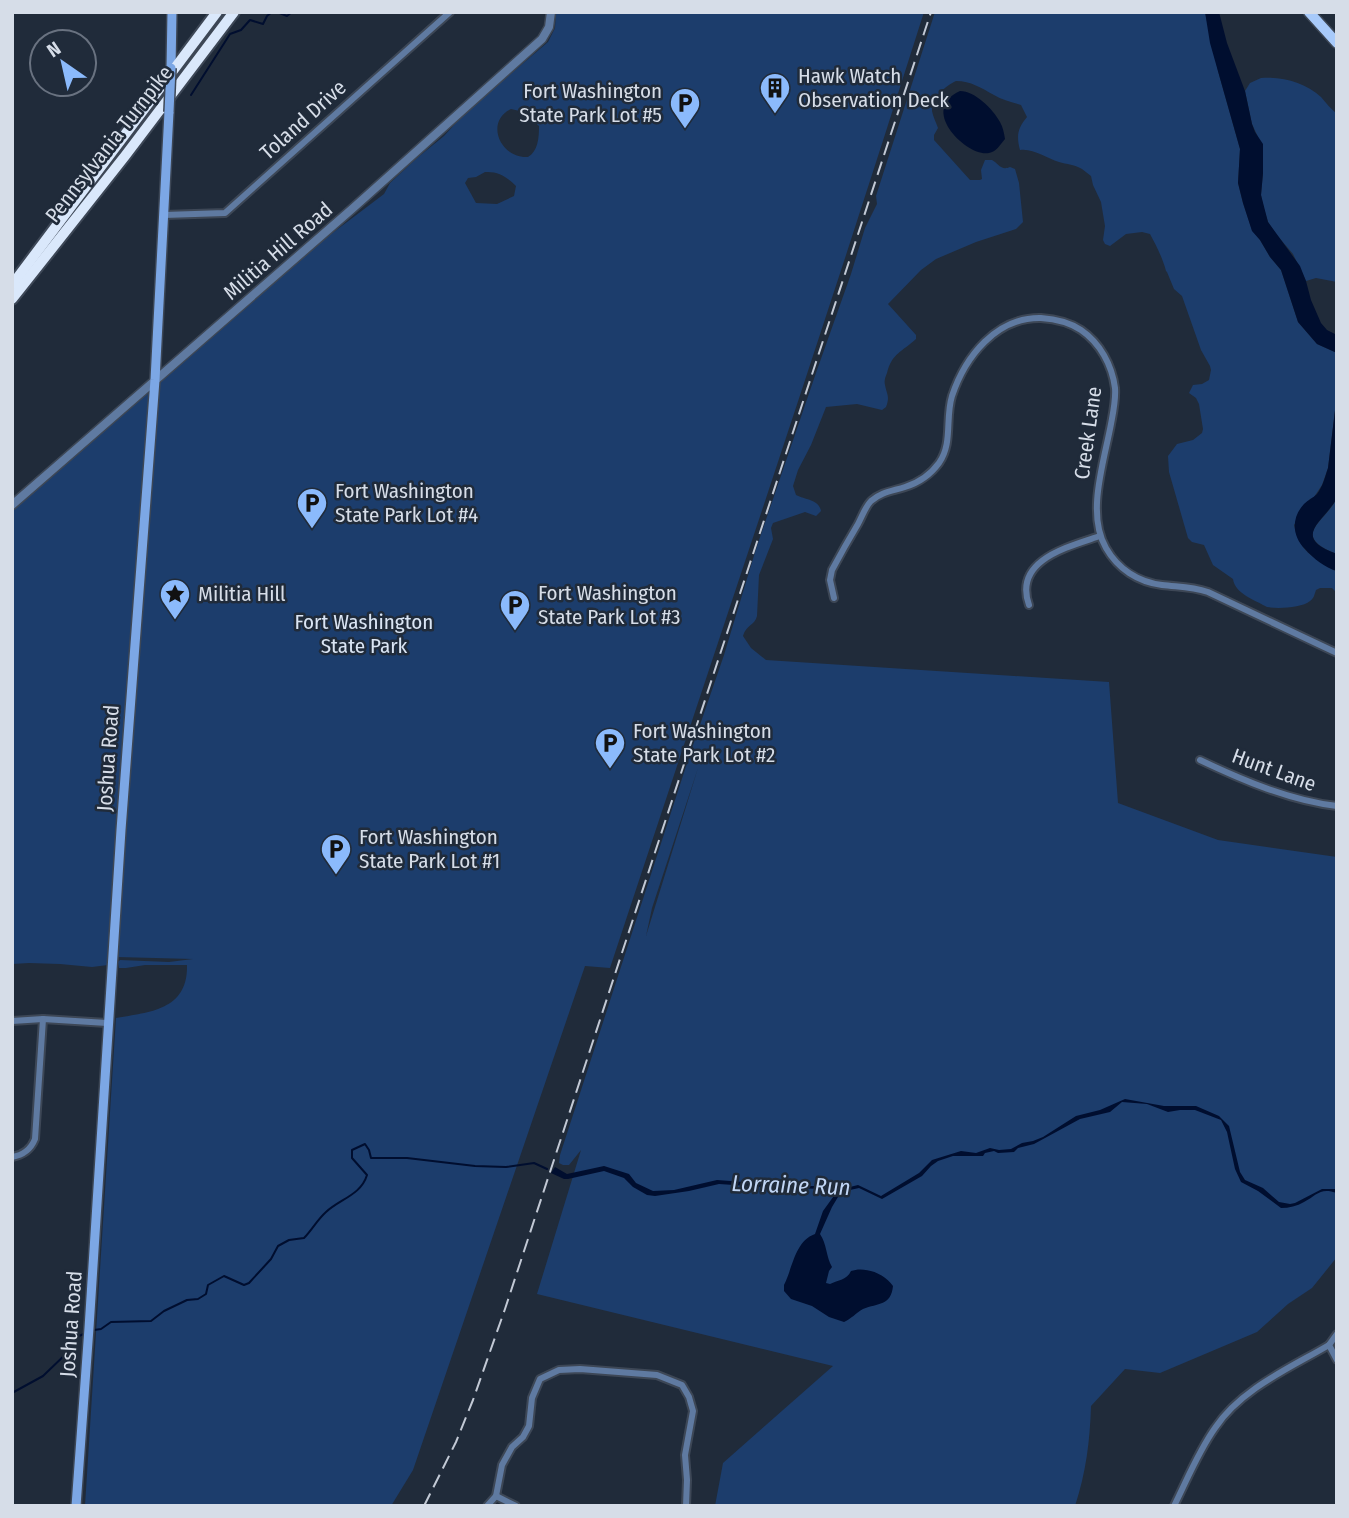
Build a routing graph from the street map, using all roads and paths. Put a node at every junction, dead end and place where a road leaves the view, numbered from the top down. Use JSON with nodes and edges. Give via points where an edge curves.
{"nodes":[{"id":1,"x":172,"y":12,"type":"edge"},
{"id":2,"x":217,"y":12,"type":"edge"},
{"id":3,"x":234,"y":12,"type":"edge"},
{"id":4,"x":450,"y":12,"type":"edge"},
{"id":5,"x":551,"y":12,"type":"edge"},
{"id":6,"x":1309,"y":12,"type":"edge"},
{"id":7,"x":1337,"y":43,"type":"edge"},
{"id":8,"x":164,"y":215,"type":"junction"},
{"id":9,"x":12,"y":285,"type":"edge"},
{"id":10,"x":12,"y":299,"type":"edge"},
{"id":11,"x":155,"y":380,"type":"junction"},
{"id":12,"x":12,"y":505,"type":"edge"},
{"id":13,"x":1100,"y":536,"type":"junction"},
{"id":14,"x":834,"y":598,"type":"dead end"},
{"id":15,"x":1029,"y":605,"type":"dead end"},
{"id":16,"x":1337,"y":653,"type":"edge"},
{"id":17,"x":1200,"y":760,"type":"dead end"},
{"id":18,"x":1337,"y":806,"type":"edge"},
{"id":19,"x":43,"y":1019,"type":"junction"},
{"id":20,"x":12,"y":1021,"type":"edge"},
{"id":21,"x":107,"y":1023,"type":"junction"},
{"id":22,"x":12,"y":1157,"type":"edge"},
{"id":23,"x":1337,"y":1334,"type":"edge"},
{"id":24,"x":1329,"y":1345,"type":"junction"},
{"id":25,"x":1337,"y":1360,"type":"edge"},
{"id":26,"x":496,"y":1496,"type":"junction"},
{"id":27,"x":76,"y":1506,"type":"edge"},
{"id":28,"x":487,"y":1506,"type":"edge"},
{"id":29,"x":516,"y":1506,"type":"edge"},
{"id":30,"x":686,"y":1506,"type":"edge"},
{"id":31,"x":1174,"y":1506,"type":"edge"}],
"edges":[{"from":1,"to":8,"type":"main road","name":"Joshua Road","bridge":true},
{"from":2,"to":9,"type":"highway","name":"Pennsylvania Turnpike"},
{"from":3,"to":10,"type":"highway","name":"Pennsylvania Turnpike"},
{"from":4,"to":8,"type":"street","name":"Toland Drive","via":[[225,213]]},
{"from":5,"to":11,"type":"street","name":"Militia Hill Road","via":[[542,39]]},
{"from":6,"to":7,"type":"main road"},
{"from":8,"to":11,"type":"main road","name":"Joshua Road"},
{"from":11,"to":12,"type":"street","name":"Militia Hill Road"},
{"from":11,"to":21,"type":"main road","name":"Joshua Road"},
{"from":13,"to":14,"type":"street","name":"Creek Lane","via":[[1096,503],[1115,396],[1110,366],[1093,340],[1073,326],[1055,319],[1021,320],[998,330],[974,353],[953,395],[947,448],[939,464],[916,482],[888,491],[869,504],[832,570]]},
{"from":13,"to":15,"type":"street","via":[[1046,557],[1027,581]]},
{"from":13,"to":16,"type":"street","name":"Creek Lane","via":[[1116,562],[1135,577],[1161,585],[1196,587]]},
{"from":17,"to":18,"type":"street","name":"Hunt Lane","via":[[1315,804]]},
{"from":19,"to":20,"type":"street"},
{"from":19,"to":21,"type":"street"},
{"from":19,"to":22,"type":"street","via":[[35,1139],[30,1149]]},
{"from":21,"to":27,"type":"main road","name":"Joshua Road"},
{"from":23,"to":24,"type":"street"},
{"from":24,"to":25,"type":"street"},
{"from":24,"to":31,"type":"street","via":[[1255,1389],[1227,1413]]},
{"from":26,"to":28,"type":"street"},
{"from":26,"to":29,"type":"street"},
{"from":26,"to":30,"type":"street","via":[[502,1465],[529,1426],[540,1379],[559,1370],[580,1369],[657,1375],[682,1385],[693,1411],[685,1455]]}]}
